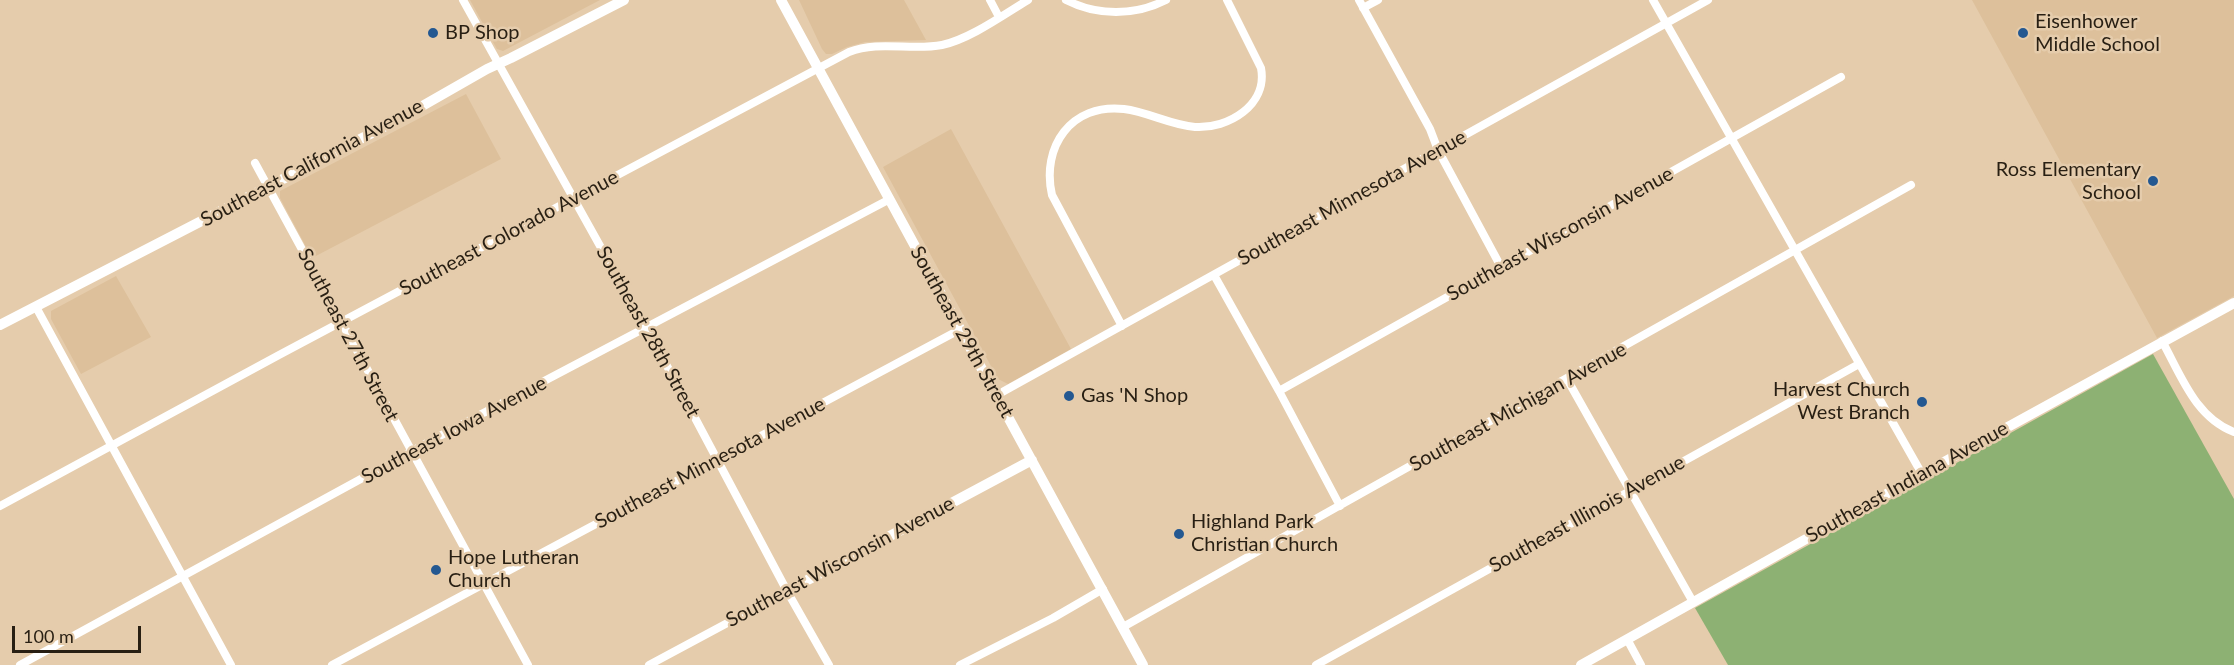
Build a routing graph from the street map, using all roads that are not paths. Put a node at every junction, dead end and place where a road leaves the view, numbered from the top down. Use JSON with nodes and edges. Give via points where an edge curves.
{"nodes":[{"id":1,"x":463,"y":0,"type":"edge"},
{"id":2,"x":624,"y":0,"type":"edge"},
{"id":3,"x":781,"y":0,"type":"edge"},
{"id":4,"x":990,"y":0,"type":"edge"},
{"id":5,"x":1028,"y":0,"type":"edge"},
{"id":6,"x":1066,"y":0,"type":"edge"},
{"id":7,"x":1166,"y":0,"type":"edge"},
{"id":8,"x":1227,"y":0,"type":"edge"},
{"id":9,"x":1359,"y":0,"type":"edge"},
{"id":10,"x":1378,"y":0,"type":"edge"},
{"id":11,"x":1653,"y":0,"type":"edge"},
{"id":12,"x":1708,"y":0,"type":"edge"},
{"id":13,"x":1364,"y":8,"type":"junction"},
{"id":14,"x":999,"y":17,"type":"junction"},
{"id":15,"x":1666,"y":23,"type":"junction"},
{"id":16,"x":498,"y":64,"type":"junction"},
{"id":17,"x":818,"y":68,"type":"junction"},
{"id":18,"x":1841,"y":77,"type":"dead end"},
{"id":19,"x":1732,"y":138,"type":"junction"},
{"id":20,"x":1437,"y":150,"type":"junction"},
{"id":21,"x":255,"y":163,"type":"dead end"},
{"id":22,"x":1911,"y":185,"type":"dead end"},
{"id":23,"x":268,"y":187,"type":"junction"},
{"id":24,"x":573,"y":198,"type":"junction"},
{"id":25,"x":890,"y":199,"type":"junction"},
{"id":26,"x":1796,"y":251,"type":"junction"},
{"id":27,"x":1501,"y":267,"type":"junction"},
{"id":28,"x":1214,"y":275,"type":"junction"},
{"id":29,"x":2234,"y":303,"type":"edge"},
{"id":30,"x":36,"y":307,"type":"junction"},
{"id":31,"x":341,"y":322,"type":"junction"},
{"id":32,"x":0,"y":325,"type":"edge"},
{"id":33,"x":1122,"y":326,"type":"junction"},
{"id":34,"x":646,"y":329,"type":"junction"},
{"id":35,"x":961,"y":329,"type":"junction"},
{"id":36,"x":2162,"y":341,"type":"junction"},
{"id":37,"x":1859,"y":364,"type":"junction"},
{"id":38,"x":1567,"y":379,"type":"junction"},
{"id":39,"x":1279,"y":391,"type":"junction"},
{"id":40,"x":997,"y":395,"type":"junction"},
{"id":41,"x":2234,"y":432,"type":"edge"},
{"id":42,"x":111,"y":446,"type":"junction"},
{"id":43,"x":411,"y":452,"type":"junction"},
{"id":44,"x":717,"y":459,"type":"junction"},
{"id":45,"x":1032,"y":460,"type":"junction"},
{"id":46,"x":1922,"y":474,"type":"junction"},
{"id":47,"x":1629,"y":491,"type":"junction"},
{"id":48,"x":0,"y":506,"type":"edge"},
{"id":49,"x":1340,"y":506,"type":"junction"},
{"id":50,"x":182,"y":577,"type":"junction"},
{"id":51,"x":483,"y":584,"type":"junction"},
{"id":52,"x":1103,"y":590,"type":"junction"},
{"id":53,"x":787,"y":591,"type":"junction"},
{"id":54,"x":1693,"y":602,"type":"junction"},
{"id":55,"x":1123,"y":627,"type":"junction"},
{"id":56,"x":1627,"y":639,"type":"junction"},
{"id":57,"x":20,"y":665,"type":"edge"},
{"id":58,"x":231,"y":665,"type":"edge"},
{"id":59,"x":332,"y":665,"type":"edge"},
{"id":60,"x":528,"y":665,"type":"edge"},
{"id":61,"x":649,"y":665,"type":"edge"},
{"id":62,"x":829,"y":665,"type":"edge"},
{"id":63,"x":960,"y":665,"type":"edge"},
{"id":64,"x":1143,"y":665,"type":"edge"},
{"id":65,"x":1316,"y":665,"type":"edge"},
{"id":66,"x":1581,"y":665,"type":"edge"},
{"id":67,"x":1641,"y":665,"type":"edge"}],
"edges":[{"from":1,"to":16,"type":"street","name":"Southeast 28th Street"},
{"from":2,"to":16,"type":"main road","name":"Southeast California Avenue"},
{"from":3,"to":17,"type":"main road","name":"Southeast 29th Street"},
{"from":4,"to":14,"type":"street"},
{"from":5,"to":14,"type":"street","name":"Southeast Colorado Avenue"},
{"from":6,"to":7,"type":"street","via":[[1089,9],[1119,12]]},
{"from":8,"to":33,"type":"street","via":[[1261,68],[1260,91],[1249,108],[1227,121],[1197,127],[1127,110],[1096,111],[1066,129],[1053,149],[1049,172],[1052,195]]},
{"from":9,"to":13,"type":"street"},
{"from":10,"to":13,"type":"street"},
{"from":11,"to":15,"type":"street"},
{"from":12,"to":15,"type":"street","name":"Southeast Minnesota Avenue"},
{"from":13,"to":20,"type":"street","via":[[1430,129]]},
{"from":14,"to":17,"type":"street","name":"Southeast Colorado Avenue","via":[[952,42],[930,47],[862,48]]},
{"from":15,"to":19,"type":"street"},
{"from":15,"to":20,"type":"street","name":"Southeast Minnesota Avenue"},
{"from":16,"to":23,"type":"main road","name":"Southeast California Avenue"},
{"from":16,"to":24,"type":"street","name":"Southeast 28th Street"},
{"from":17,"to":24,"type":"street","name":"Southeast Colorado Avenue"},
{"from":17,"to":25,"type":"main road","name":"Southeast 29th Street"},
{"from":18,"to":19,"type":"street","name":"Southeast Wisconsin Avenue"},
{"from":19,"to":26,"type":"street"},
{"from":19,"to":27,"type":"street","name":"Southeast Wisconsin Avenue"},
{"from":20,"to":27,"type":"street"},
{"from":20,"to":28,"type":"street","name":"Southeast Minnesota Avenue"},
{"from":21,"to":23,"type":"street","name":"Southeast 27th Street"},
{"from":22,"to":26,"type":"street","name":"Southeast Michigan Avenue"},
{"from":23,"to":30,"type":"main road","name":"Southeast California Avenue"},
{"from":23,"to":31,"type":"street","name":"Southeast 27th Street"},
{"from":24,"to":31,"type":"street","name":"Southeast Colorado Avenue"},
{"from":24,"to":34,"type":"street","name":"Southeast 28th Street"},
{"from":25,"to":34,"type":"street","name":"Southeast Iowa Avenue"},
{"from":25,"to":35,"type":"main road","name":"Southeast 29th Street"},
{"from":26,"to":37,"type":"street"},
{"from":26,"to":38,"type":"street","name":"Southeast Michigan Avenue"},
{"from":27,"to":39,"type":"street","name":"Southeast Wisconsin Avenue"},
{"from":28,"to":33,"type":"street","name":"Southeast Minnesota Avenue"},
{"from":28,"to":39,"type":"street"},
{"from":29,"to":36,"type":"main road","name":"Southeast Indiana Avenue"},
{"from":30,"to":32,"type":"main road","name":"Southeast California Avenue"},
{"from":30,"to":42,"type":"street"},
{"from":31,"to":42,"type":"street","name":"Southeast Colorado Avenue"},
{"from":31,"to":43,"type":"street","name":"Southeast 27th Street"},
{"from":33,"to":40,"type":"street","name":"Southeast Minnesota Avenue"},
{"from":34,"to":43,"type":"street","name":"Southeast Iowa Avenue"},
{"from":34,"to":44,"type":"street","name":"Southeast 28th Street"},
{"from":35,"to":40,"type":"main road","name":"Southeast 29th Street"},
{"from":35,"to":44,"type":"street","name":"Southeast Minnesota Avenue"},
{"from":36,"to":41,"type":"street","via":[[2198,406],[2217,424]]},
{"from":36,"to":46,"type":"main road","name":"Southeast Indiana Avenue"},
{"from":37,"to":46,"type":"street"},
{"from":37,"to":47,"type":"street","name":"Southeast Illinois Avenue"},
{"from":38,"to":47,"type":"street"},
{"from":38,"to":49,"type":"street","name":"Southeast Michigan Avenue"},
{"from":39,"to":49,"type":"street"},
{"from":40,"to":45,"type":"main road","name":"Southeast 29th Street"},
{"from":42,"to":48,"type":"street","name":"Southeast Colorado Avenue"},
{"from":42,"to":50,"type":"street"},
{"from":43,"to":50,"type":"street","name":"Southeast Iowa Avenue"},
{"from":43,"to":51,"type":"street","name":"Southeast 27th Street"},
{"from":44,"to":51,"type":"street","name":"Southeast Minnesota Avenue"},
{"from":44,"to":53,"type":"street","name":"Southeast 28th Street"},
{"from":45,"to":52,"type":"main road","name":"Southeast 29th Street"},
{"from":45,"to":53,"type":"main road","name":"Southeast Wisconsin Avenue"},
{"from":46,"to":54,"type":"main road","name":"Southeast Indiana Avenue"},
{"from":47,"to":54,"type":"street"},
{"from":47,"to":65,"type":"street","name":"Southeast Illinois Avenue"},
{"from":49,"to":55,"type":"street","name":"Southeast Michigan Avenue"},
{"from":50,"to":57,"type":"street","name":"Southeast Iowa Avenue"},
{"from":50,"to":58,"type":"street"},
{"from":51,"to":59,"type":"street","name":"Southeast Minnesota Avenue"},
{"from":51,"to":60,"type":"street","name":"Southeast 27th Street"},
{"from":52,"to":55,"type":"main road","name":"Southeast 29th Street"},
{"from":52,"to":63,"type":"street"},
{"from":53,"to":61,"type":"street","name":"Southeast Wisconsin Avenue"},
{"from":53,"to":62,"type":"street","name":"Southeast 28th Street"},
{"from":54,"to":56,"type":"main road","name":"Southeast Indiana Avenue"},
{"from":55,"to":64,"type":"main road","name":"Southeast 29th Street"},
{"from":56,"to":66,"type":"main road","name":"Southeast Indiana Avenue"},
{"from":56,"to":67,"type":"street"}]}
